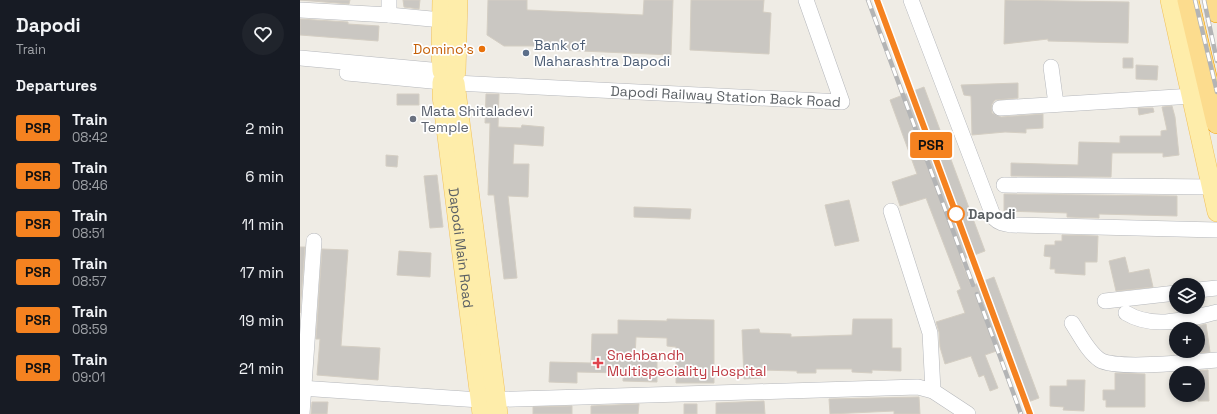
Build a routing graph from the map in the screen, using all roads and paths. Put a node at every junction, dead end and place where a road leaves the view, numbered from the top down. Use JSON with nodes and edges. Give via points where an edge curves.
{"nodes":[{"id":1,"x":389,"y":0,"type":"edge"},
{"id":2,"x":442,"y":0,"type":"edge"},
{"id":3,"x":458,"y":0,"type":"edge"},
{"id":4,"x":806,"y":0,"type":"edge"},
{"id":5,"x":911,"y":0,"type":"edge"},
{"id":6,"x":1170,"y":0,"type":"edge"},
{"id":7,"x":1188,"y":0,"type":"edge"},
{"id":8,"x":1214,"y":0,"type":"edge"},
{"id":9,"x":300,"y":10,"type":"edge"},
{"id":10,"x":1217,"y":12,"type":"edge"},
{"id":11,"x":389,"y":16,"type":"junction"},
{"id":12,"x":442,"y":20,"type":"junction"},
{"id":13,"x":300,"y":58,"type":"edge"},
{"id":14,"x":319,"y":65,"type":"junction"},
{"id":15,"x":1051,"y":67,"type":"dead end"},
{"id":16,"x":300,"y":68,"type":"edge"},
{"id":17,"x":449,"y":77,"type":"junction"},
{"id":18,"x":1193,"y":96,"type":"junction"},
{"id":19,"x":1056,"y":104,"type":"junction"},
{"id":20,"x":1000,"y":108,"type":"dead end"},
{"id":21,"x":1217,"y":123,"type":"edge"},
{"id":22,"x":1004,"y":185,"type":"dead end"},
{"id":23,"x":1212,"y":187,"type":"junction"},
{"id":24,"x":891,"y":211,"type":"dead end"},
{"id":25,"x":1217,"y":212,"type":"edge"},
{"id":26,"x":1217,"y":230,"type":"edge"},
{"id":27,"x":314,"y":241,"type":"dead end"},
{"id":28,"x":1217,"y":288,"type":"edge"},
{"id":29,"x":1205,"y":289,"type":"edge"},
{"id":30,"x":1169,"y":294,"type":"edge"},
{"id":31,"x":1105,"y":301,"type":"dead end"},
{"id":32,"x":1217,"y":312,"type":"edge"},
{"id":33,"x":1126,"y":313,"type":"dead end"},
{"id":34,"x":305,"y":318,"type":"edge"},
{"id":35,"x":1072,"y":323,"type":"dead end"},
{"id":36,"x":1217,"y":360,"type":"edge"},
{"id":37,"x":302,"y":389,"type":"edge"},
{"id":38,"x":933,"y":391,"type":"junction"},
{"id":39,"x":489,"y":407,"type":"edge"},
{"id":40,"x":302,"y":414,"type":"edge"},
{"id":41,"x":968,"y":414,"type":"edge"}],
"edges":[{"from":1,"to":11,"type":"street"},
{"from":2,"to":12,"type":"main road","name":"Dapodi Main Road"},
{"from":3,"to":17,"type":"main road","name":"Dapodi Main Road"},
{"from":4,"to":17,"type":"street","name":"Dapodi Railway Station Back Road","via":[[842,102]]},
{"from":5,"to":26,"type":"street","via":[[994,218],[1002,224],[1012,225]]},
{"from":6,"to":18,"type":"main road"},
{"from":7,"to":21,"type":"highway"},
{"from":8,"to":10,"type":"highway"},
{"from":9,"to":11,"type":"street"},
{"from":11,"to":12,"type":"street"},
{"from":12,"to":17,"type":"main road","name":"Dapodi Main Road"},
{"from":13,"to":14,"type":"street"},
{"from":14,"to":16,"type":"street"},
{"from":14,"to":17,"type":"street"},
{"from":15,"to":19,"type":"street"},
{"from":17,"to":39,"type":"main road","name":"Dapodi Main Road","via":[[442,96]]},
{"from":18,"to":19,"type":"street"},
{"from":18,"to":23,"type":"main road"},
{"from":19,"to":20,"type":"street"},
{"from":22,"to":23,"type":"street"},
{"from":23,"to":25,"type":"main road"},
{"from":24,"to":38,"type":"street","via":[[930,334]]},
{"from":27,"to":34,"type":"street"},
{"from":28,"to":29,"type":"street"},
{"from":30,"to":31,"type":"street"},
{"from":32,"to":33,"type":"street","via":[[1171,322],[1138,320]]},
{"from":34,"to":37,"type":"street"},
{"from":35,"to":36,"type":"street","via":[[1092,353],[1113,365]]},
{"from":37,"to":39,"type":"street"},
{"from":37,"to":40,"type":"street"},
{"from":38,"to":39,"type":"street","via":[[918,387]]},
{"from":38,"to":41,"type":"street"}]}
